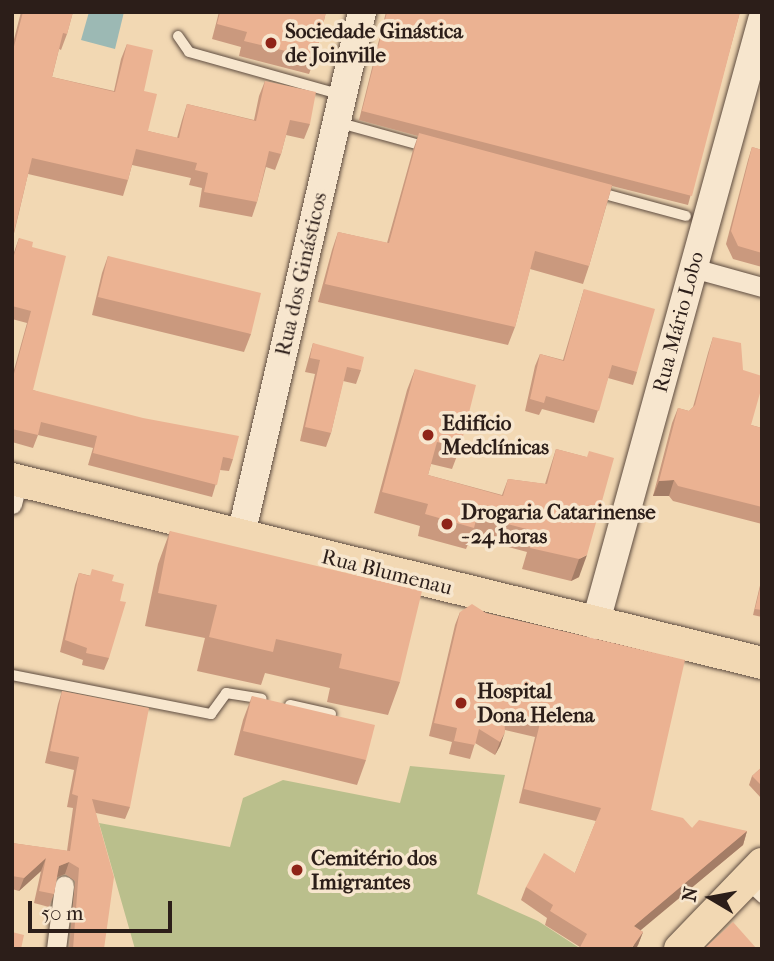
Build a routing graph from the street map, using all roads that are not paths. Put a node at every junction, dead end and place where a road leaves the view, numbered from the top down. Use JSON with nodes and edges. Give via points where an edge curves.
{"nodes":[{"id":1,"x":362,"y":12,"type":"edge"},
{"id":2,"x":762,"y":20,"type":"edge"},
{"id":3,"x":178,"y":36,"type":"dead end"},
{"id":4,"x":339,"y":109,"type":"junction"},
{"id":5,"x":444,"y":151,"type":"edge"},
{"id":6,"x":578,"y":187,"type":"edge"},
{"id":7,"x":685,"y":216,"type":"dead end"},
{"id":8,"x":693,"y":268,"type":"junction"},
{"id":9,"x":762,"y":287,"type":"edge"},
{"id":10,"x":14,"y":488,"type":"edge"},
{"id":11,"x":241,"y":535,"type":"junction"},
{"id":12,"x":595,"y":625,"type":"junction"},
{"id":13,"x":762,"y":663,"type":"edge"},
{"id":14,"x":12,"y":675,"type":"edge"},
{"id":15,"x":331,"y":714,"type":"edge"},
{"id":16,"x":756,"y":881,"type":"edge"},
{"id":17,"x":64,"y":886,"type":"dead end"},
{"id":18,"x":56,"y":949,"type":"edge"},
{"id":19,"x":680,"y":949,"type":"edge"}],
"edges":[{"from":1,"to":4,"type":"main road","name":"Rua dos Ginásticos"},
{"from":2,"to":8,"type":"main road","name":"Rua Mário Lobo"},
{"from":3,"to":4,"type":"lane","via":[[189,52]]},
{"from":4,"to":5,"type":"lane"},
{"from":4,"to":11,"type":"main road","name":"Rua dos Ginásticos"},
{"from":6,"to":7,"type":"lane"},
{"from":8,"to":9,"type":"street"},
{"from":8,"to":12,"type":"main road","name":"Rua Mário Lobo"},
{"from":10,"to":11,"type":"main road","name":"Rua Blumenau"},
{"from":11,"to":12,"type":"main road","name":"Rua Blumenau"},
{"from":12,"to":13,"type":"main road","name":"Rua Blumenau"},
{"from":14,"to":15,"type":"lane","via":[[211,713],[220,697],[235,693]]},
{"from":16,"to":19,"type":"main road"},
{"from":17,"to":18,"type":"street"}]}
